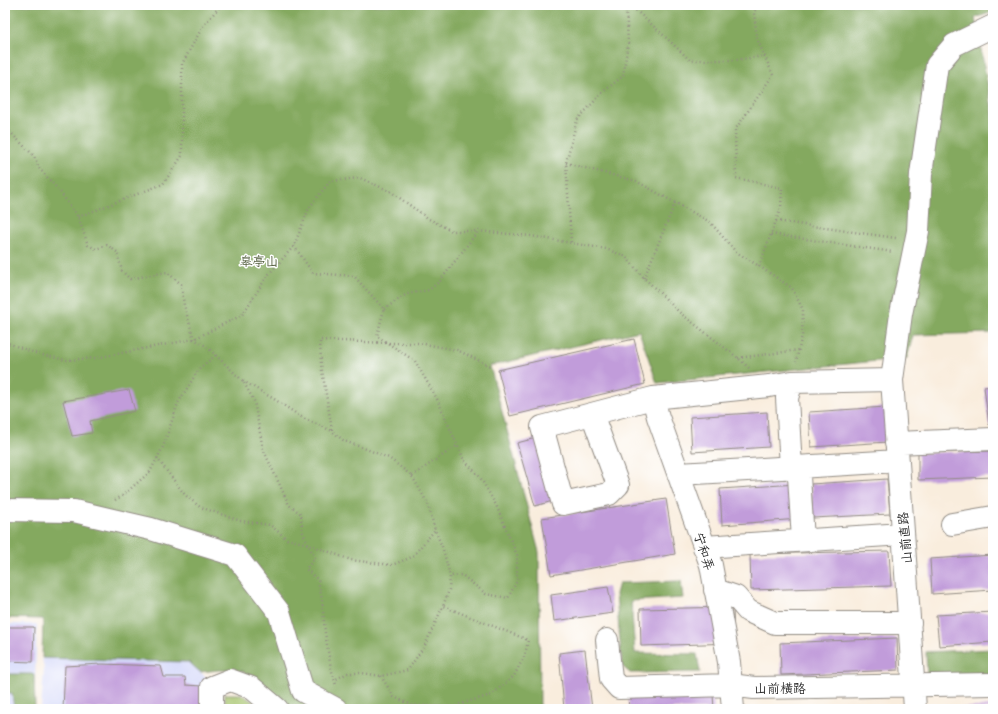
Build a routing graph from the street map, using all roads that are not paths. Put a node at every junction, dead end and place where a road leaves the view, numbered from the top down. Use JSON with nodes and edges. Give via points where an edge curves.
{"nodes":[{"id":1,"x":993,"y":26,"type":"edge"},
{"id":2,"x":892,"y":374,"type":"junction"},
{"id":3,"x":792,"y":382,"type":"junction"},
{"id":4,"x":653,"y":398,"type":"junction"},
{"id":5,"x":592,"y":414,"type":"dead end"},
{"id":6,"x":993,"y":439,"type":"edge"},
{"id":7,"x":897,"y":452,"type":"junction"},
{"id":8,"x":791,"y":468,"type":"junction"},
{"id":9,"x":678,"y":474,"type":"junction"},
{"id":10,"x":5,"y":510,"type":"edge"},
{"id":11,"x":993,"y":517,"type":"edge"},
{"id":12,"x":952,"y":524,"type":"dead end"},
{"id":13,"x":903,"y":534,"type":"junction"},
{"id":14,"x":803,"y":540,"type":"junction"},
{"id":15,"x":704,"y":546,"type":"junction"},
{"id":16,"x":715,"y":590,"type":"junction"},
{"id":17,"x":910,"y":623,"type":"junction"},
{"id":18,"x":607,"y":640,"type":"dead end"},
{"id":19,"x":731,"y":684,"type":"junction"},
{"id":20,"x":993,"y":684,"type":"edge"},
{"id":21,"x":914,"y":686,"type":"junction"},
{"id":22,"x":337,"y":700,"type":"edge"},
{"id":23,"x":212,"y":709,"type":"edge"},
{"id":24,"x":277,"y":709,"type":"edge"},
{"id":25,"x":733,"y":709,"type":"edge"},
{"id":26,"x":915,"y":709,"type":"edge"}],
"edges":[{"from":1,"to":2,"type":"street","name":"山前直路","via":[[954,46],[938,65],[921,174],[918,231]]},
{"from":2,"to":3,"type":"street"},
{"from":2,"to":7,"type":"street","name":"山前直路"},
{"from":3,"to":4,"type":"street"},
{"from":3,"to":8,"type":"street","via":[[787,398]]},
{"from":4,"to":5,"type":"street"},
{"from":4,"to":9,"type":"street","name":"宁和弄"},
{"from":6,"to":7,"type":"street"},
{"from":7,"to":8,"type":"street"},
{"from":7,"to":13,"type":"street","name":"山前直路"},
{"from":8,"to":9,"type":"street"},
{"from":8,"to":14,"type":"street","via":[[799,476]]},
{"from":9,"to":15,"type":"street","name":"宁和弄"},
{"from":10,"to":22,"type":"street","via":[[74,511],[151,529],[236,555],[279,612],[303,691]]},
{"from":11,"to":12,"type":"street"},
{"from":13,"to":14,"type":"street"},
{"from":13,"to":17,"type":"street","name":"山前直路"},
{"from":14,"to":15,"type":"street"},
{"from":15,"to":16,"type":"street","name":"宁和弄","via":[[711,565]]},
{"from":16,"to":17,"type":"street","via":[[736,597],[748,611],[775,623]]},
{"from":16,"to":19,"type":"street","name":"宁和弄"},
{"from":17,"to":21,"type":"street","name":"山前直路"},
{"from":18,"to":19,"type":"street","name":"山前横路","via":[[611,679],[619,688]]},
{"from":19,"to":21,"type":"street","name":"山前横路","via":[[754,688]]},
{"from":19,"to":25,"type":"street","name":"宁和弄"},
{"from":20,"to":21,"type":"street","name":"山前横路"},
{"from":21,"to":26,"type":"street","name":"山前直路"},
{"from":23,"to":24,"type":"street","via":[[212,687],[230,680],[252,688]]}]}
